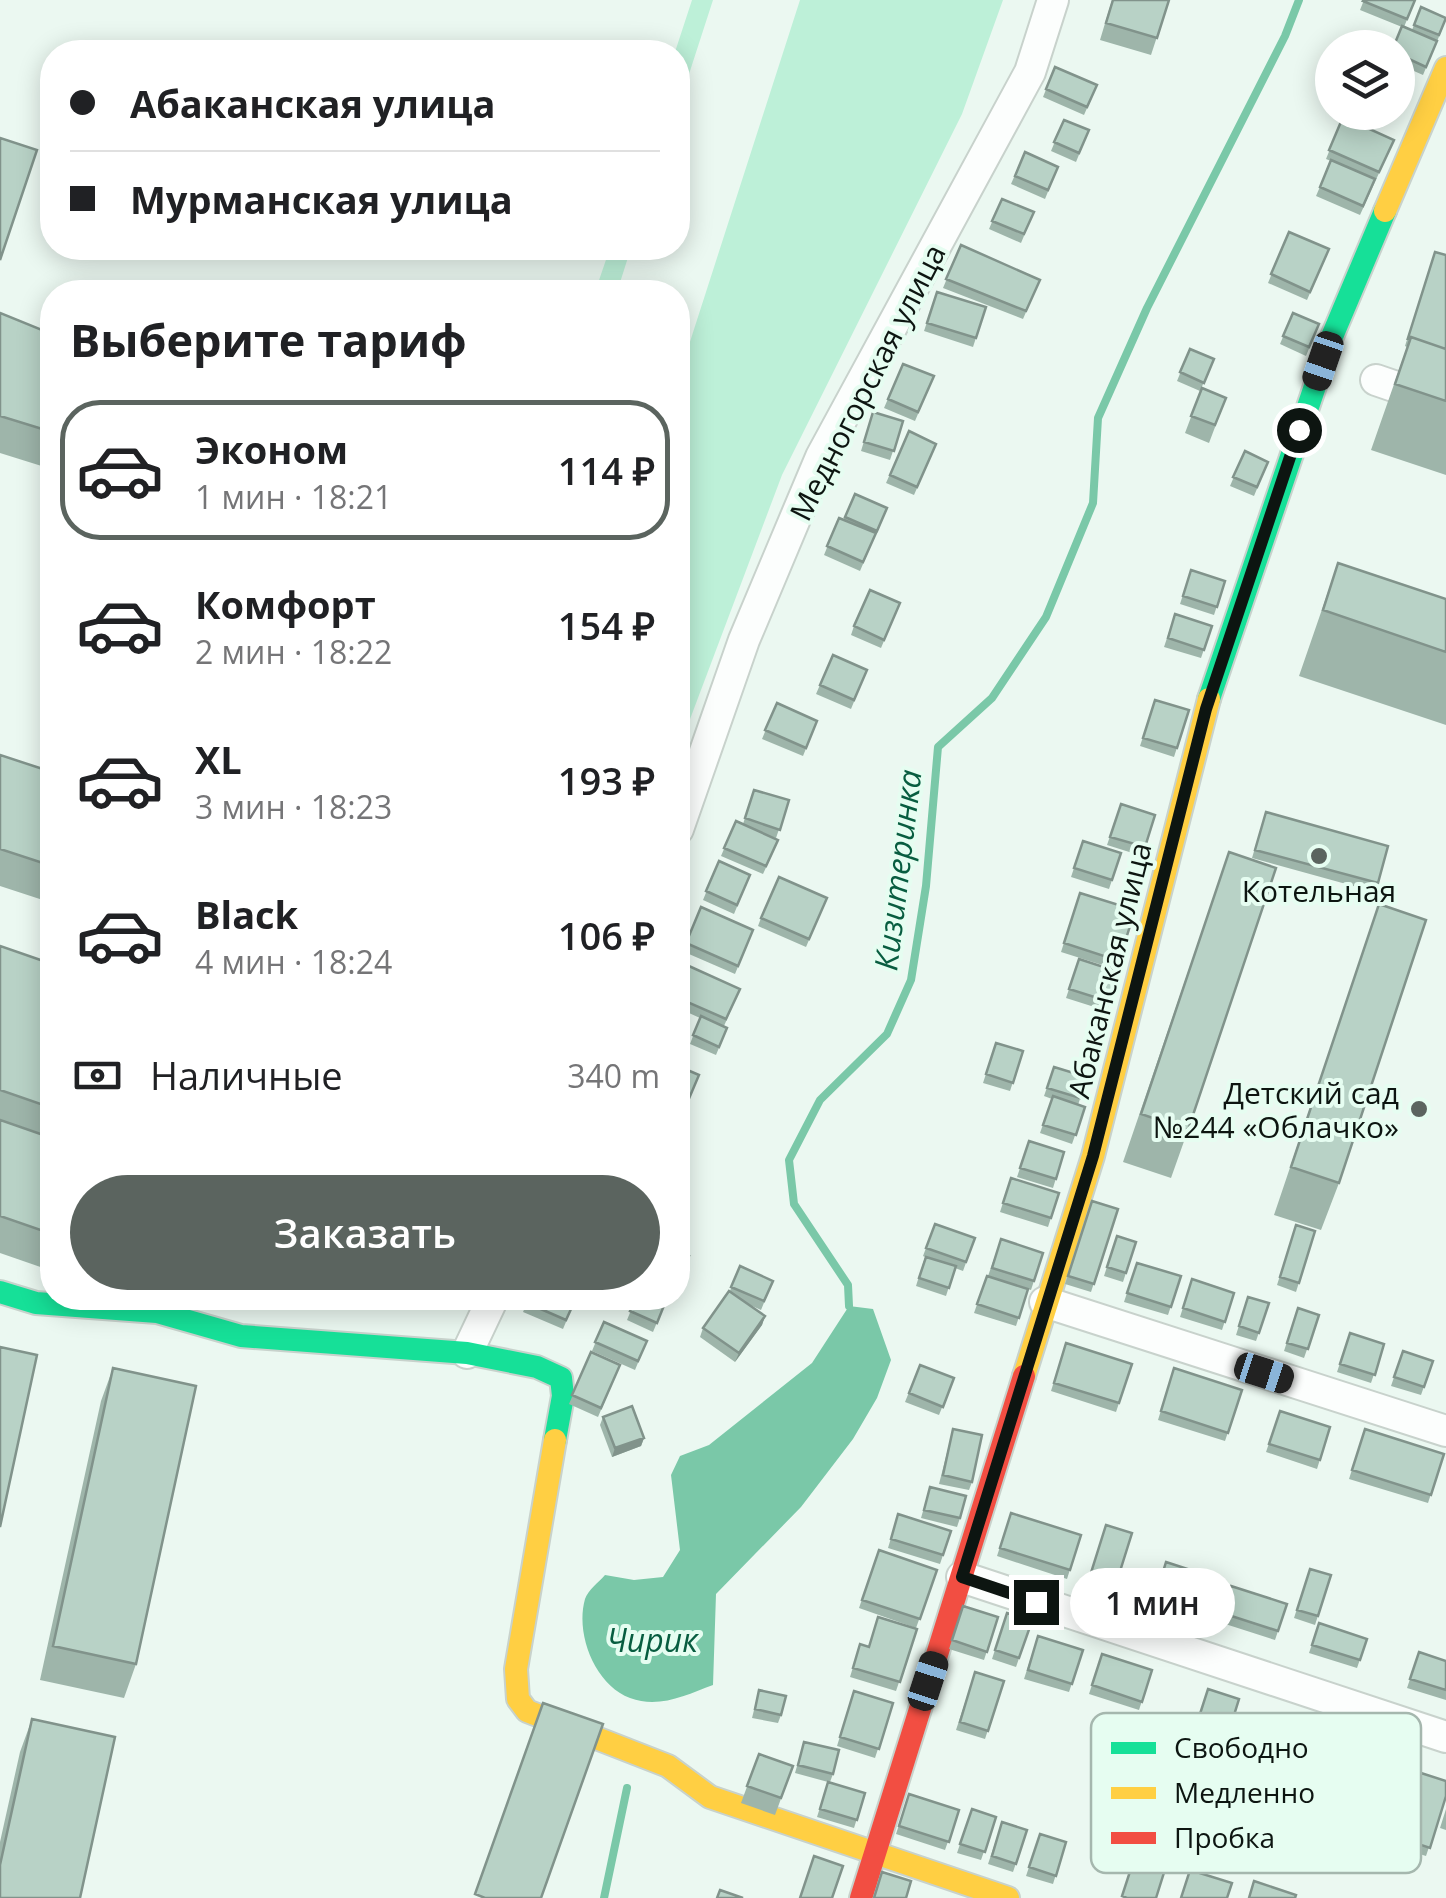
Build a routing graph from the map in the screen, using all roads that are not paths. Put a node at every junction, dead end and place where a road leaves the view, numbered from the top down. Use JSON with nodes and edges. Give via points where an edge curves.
{"nodes":[{"id":1,"x":1054,"y":0,"type":"edge"},
{"id":2,"x":1446,"y":68,"type":"edge"},
{"id":3,"x":1376,"y":380,"type":"dead end"},
{"id":4,"x":1446,"y":404,"type":"edge"},
{"id":5,"x":690,"y":795,"type":"edge"},
{"id":6,"x":0,"y":1292,"type":"edge"},
{"id":7,"x":1045,"y":1302,"type":"junction"},
{"id":8,"x":40,"y":1303,"type":"edge"},
{"id":9,"x":130,"y":1310,"type":"edge"},
{"id":10,"x":487,"y":1310,"type":"edge"},
{"id":11,"x":467,"y":1353,"type":"junction"},
{"id":12,"x":1446,"y":1432,"type":"edge"},
{"id":13,"x":962,"y":1577,"type":"junction"},
{"id":14,"x":1373,"y":1713,"type":"edge"},
{"id":15,"x":1421,"y":1729,"type":"edge"},
{"id":16,"x":1446,"y":1737,"type":"edge"},
{"id":17,"x":874,"y":1854,"type":"junction"},
{"id":18,"x":861,"y":1898,"type":"edge"},
{"id":19,"x":1008,"y":1898,"type":"edge"}],
"edges":[{"from":1,"to":5,"type":"street","name":"Медногорская улица","via":[[1030,72],[821,457],[744,640]]},
{"from":2,"to":7,"type":"street","name":"Абаканская улица","via":[[1330,339],[1206,709],[1093,1156]]},
{"from":3,"to":4,"type":"street"},
{"from":6,"to":8,"type":"street"},
{"from":7,"to":12,"type":"street"},
{"from":7,"to":13,"type":"street","name":"Абаканская улица"},
{"from":9,"to":11,"type":"street","via":[[240,1336]]},
{"from":10,"to":11,"type":"street"},
{"from":11,"to":17,"type":"street","via":[[537,1366],[561,1378],[516,1669],[518,1699],[527,1712],[660,1759],[710,1797]]},
{"from":13,"to":14,"type":"street"},
{"from":13,"to":17,"type":"street","name":"Абаканская улица"},
{"from":15,"to":16,"type":"street"},
{"from":17,"to":18,"type":"street","name":"Абаканская улица"},
{"from":17,"to":19,"type":"street"}]}
